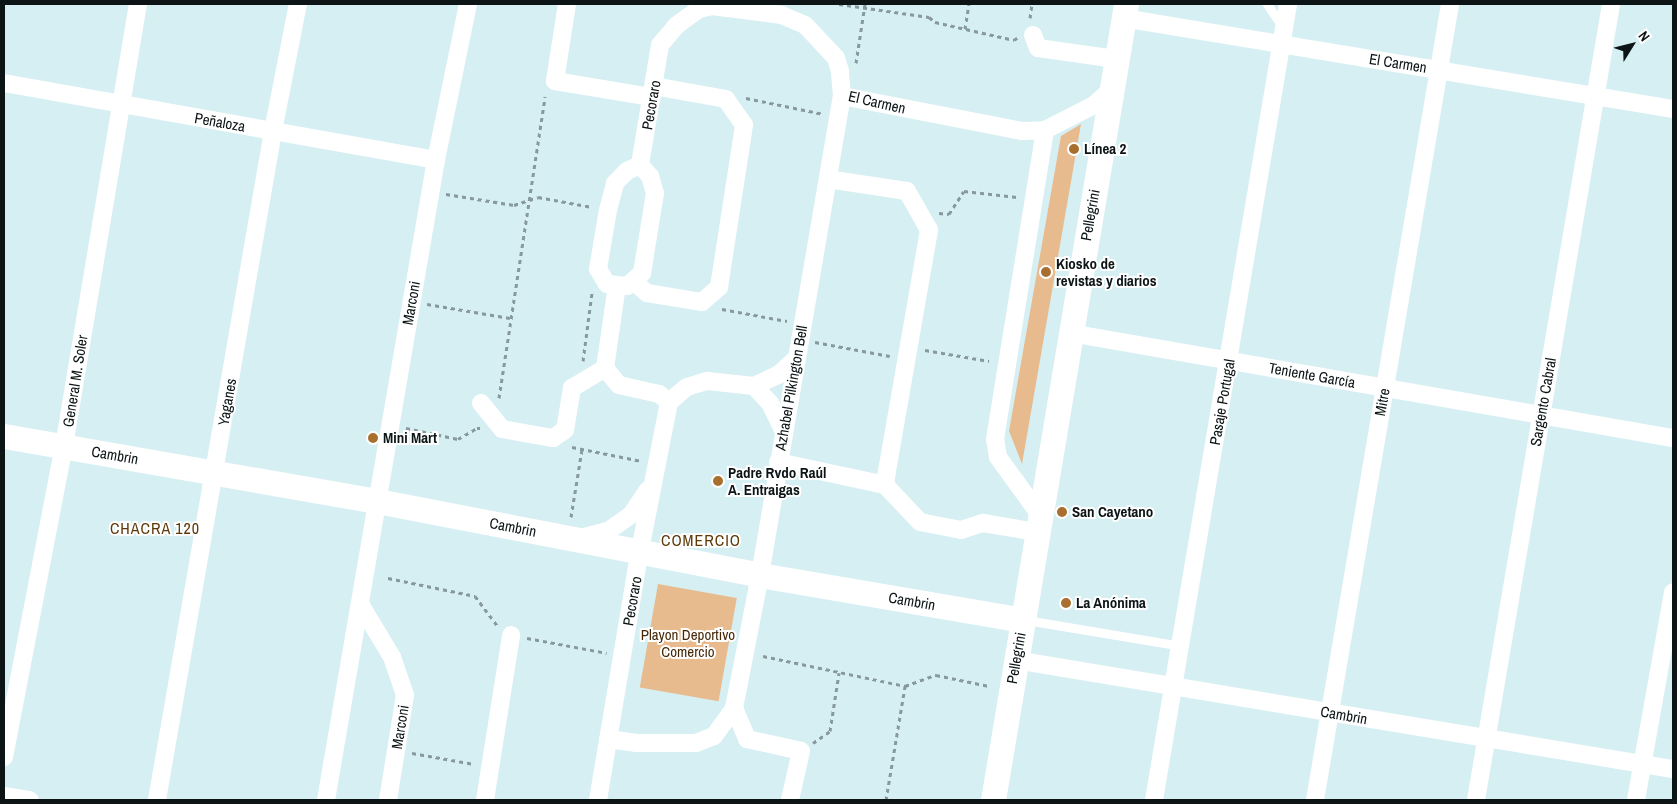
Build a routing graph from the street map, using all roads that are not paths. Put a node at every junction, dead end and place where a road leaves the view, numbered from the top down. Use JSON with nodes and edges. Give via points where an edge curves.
{"nodes":[{"id":1,"x":138,"y":4,"type":"edge"},
{"id":2,"x":298,"y":4,"type":"edge"},
{"id":3,"x":468,"y":4,"type":"edge"},
{"id":4,"x":567,"y":4,"type":"edge"},
{"id":5,"x":1267,"y":4,"type":"edge"},
{"id":6,"x":1288,"y":4,"type":"edge"},
{"id":7,"x":1450,"y":4,"type":"edge"},
{"id":8,"x":1612,"y":4,"type":"edge"},
{"id":9,"x":690,"y":8,"type":"edge"},
{"id":10,"x":783,"y":9,"type":"edge"},
{"id":11,"x":1124,"y":11,"type":"edge"},
{"id":12,"x":1027,"y":35,"type":"road end"},
{"id":13,"x":1282,"y":36,"type":"junction"},
{"id":14,"x":660,"y":45,"type":"joint"},
{"id":15,"x":1116,"y":59,"type":"junction"},
{"id":16,"x":1440,"y":70,"type":"junction"},
{"id":17,"x":4,"y":83,"type":"edge"},
{"id":18,"x":1112,"y":89,"type":"junction"},
{"id":19,"x":653,"y":91,"type":"junction"},
{"id":20,"x":842,"y":96,"type":"junction"},
{"id":21,"x":1596,"y":97,"type":"junction"},
{"id":22,"x":121,"y":105,"type":"junction"},
{"id":23,"x":1673,"y":109,"type":"edge"},
{"id":24,"x":1046,"y":130,"type":"junction"},
{"id":25,"x":273,"y":131,"type":"junction"},
{"id":26,"x":436,"y":160,"type":"junction"},
{"id":27,"x":640,"y":165,"type":"junction"},
{"id":28,"x":828,"y":178,"type":"junction"},
{"id":29,"x":619,"y":283,"type":"junction"},
{"id":30,"x":1070,"y":333,"type":"junction"},
{"id":31,"x":796,"y":358,"type":"junction"},
{"id":32,"x":1229,"y":361,"type":"junction"},
{"id":33,"x":605,"y":368,"type":"junction"},
{"id":34,"x":754,"y":386,"type":"junction"},
{"id":35,"x":1384,"y":388,"type":"junction"},
{"id":36,"x":669,"y":402,"type":"junction"},
{"id":37,"x":481,"y":403,"type":"dead end"},
{"id":38,"x":1541,"y":415,"type":"junction"},
{"id":39,"x":784,"y":432,"type":"junction"},
{"id":40,"x":4,"y":436,"type":"edge"},
{"id":41,"x":1673,"y":438,"type":"edge"},
{"id":42,"x":64,"y":446,"type":"junction"},
{"id":43,"x":778,"y":462,"type":"junction"},
{"id":44,"x":214,"y":473,"type":"junction"},
{"id":45,"x":653,"y":484,"type":"junction"},
{"id":46,"x":885,"y":485,"type":"junction"},
{"id":47,"x":377,"y":501,"type":"junction"},
{"id":48,"x":1039,"y":524,"type":"junction"},
{"id":49,"x":571,"y":538,"type":"junction"},
{"id":50,"x":640,"y":550,"type":"junction"},
{"id":51,"x":760,"y":574,"type":"junction"},
{"id":52,"x":1673,"y":592,"type":"edge"},
{"id":53,"x":360,"y":604,"type":"junction"},
{"id":54,"x":1671,"y":614,"type":"edge"},
{"id":55,"x":1023,"y":620,"type":"junction"},
{"id":56,"x":511,"y":635,"type":"road end"},
{"id":57,"x":1181,"y":646,"type":"junction"},
{"id":58,"x":1016,"y":660,"type":"junction"},
{"id":59,"x":1174,"y":685,"type":"junction"},
{"id":60,"x":734,"y":708,"type":"junction"},
{"id":61,"x":1330,"y":713,"type":"junction"},
{"id":62,"x":1487,"y":738,"type":"junction"},
{"id":63,"x":608,"y":739,"type":"junction"},
{"id":64,"x":4,"y":756,"type":"edge"},
{"id":65,"x":1642,"y":764,"type":"junction"},
{"id":66,"x":1673,"y":769,"type":"edge"},
{"id":67,"x":4,"y":796,"type":"edge"},
{"id":68,"x":30,"y":800,"type":"edge"},
{"id":69,"x":158,"y":800,"type":"edge"},
{"id":70,"x":326,"y":800,"type":"edge"},
{"id":71,"x":388,"y":800,"type":"edge"},
{"id":72,"x":485,"y":800,"type":"edge"},
{"id":73,"x":598,"y":800,"type":"edge"},
{"id":74,"x":790,"y":800,"type":"edge"},
{"id":75,"x":993,"y":800,"type":"edge"},
{"id":76,"x":1154,"y":800,"type":"edge"},
{"id":77,"x":1315,"y":800,"type":"edge"},
{"id":78,"x":1476,"y":800,"type":"edge"},
{"id":79,"x":1636,"y":800,"type":"edge"}],
"edges":[{"from":1,"to":22,"type":"street","name":"General M. Soler"},
{"from":2,"to":25,"type":"street","name":"Yaganes"},
{"from":3,"to":26,"type":"street","name":"Marconi"},
{"from":4,"to":19,"type":"street","via":[[555,81]]},
{"from":5,"to":13,"type":"lane"},
{"from":6,"to":13,"type":"street","name":"Pasaje Portugal"},
{"from":7,"to":16,"type":"street","name":"Mitre"},
{"from":8,"to":21,"type":"street","name":"Sargento Cabral"},
{"from":9,"to":10,"type":"street","name":"El Carmen"},
{"from":9,"to":14,"type":"street","name":"El Carmen"},
{"from":10,"to":20,"type":"street","name":"El Carmen","via":[[805,25],[836,58]]},
{"from":11,"to":13,"type":"street","name":"El Carmen"},
{"from":11,"to":15,"type":"street","name":"Pellegrini"},
{"from":12,"to":15,"type":"street","via":[[1038,48]]},
{"from":13,"to":16,"type":"street","name":"El Carmen"},
{"from":13,"to":32,"type":"street","name":"Pasaje Portugal"},
{"from":14,"to":19,"type":"street","name":"Pecoraro"},
{"from":15,"to":18,"type":"street","name":"Pellegrini"},
{"from":16,"to":21,"type":"street","name":"El Carmen"},
{"from":16,"to":35,"type":"street","name":"Mitre"},
{"from":17,"to":22,"type":"street","name":"Peñaloza"},
{"from":18,"to":24,"type":"street","name":"El Carmen","via":[[1094,105]]},
{"from":18,"to":30,"type":"street","name":"Pellegrini"},
{"from":19,"to":27,"type":"street","name":"Pecoraro"},
{"from":19,"to":29,"type":"street","via":[[726,99],[744,125],[719,287],[702,302],[647,293]]},
{"from":20,"to":24,"type":"street","name":"El Carmen","via":[[1022,131]]},
{"from":20,"to":28,"type":"street","name":"Azhabel Pilkington Bell"},
{"from":21,"to":23,"type":"street","name":"El Carmen"},
{"from":21,"to":38,"type":"street","name":"Sargento Cabral"},
{"from":22,"to":25,"type":"street","name":"Peñaloza"},
{"from":22,"to":42,"type":"street","name":"General M. Soler"},
{"from":24,"to":48,"type":"street","via":[[995,439],[998,457]]},
{"from":25,"to":26,"type":"street","name":"Peñaloza"},
{"from":25,"to":44,"type":"street","name":"Yaganes"},
{"from":26,"to":47,"type":"street","name":"Marconi"},
{"from":27,"to":29,"type":"street","via":[[650,176],[655,193],[642,273]]},
{"from":27,"to":29,"type":"street","via":[[627,171],[615,183],[608,210],[598,269]]},
{"from":28,"to":31,"type":"street","name":"Azhabel Pilkington Bell"},
{"from":28,"to":46,"type":"street","via":[[906,192],[928,230]]},
{"from":29,"to":33,"type":"street"},
{"from":30,"to":32,"type":"street","name":"Teniente García"},
{"from":30,"to":48,"type":"street","name":"Pellegrini"},
{"from":31,"to":34,"type":"street","via":[[778,375]]},
{"from":31,"to":39,"type":"street","name":"Azhabel Pilkington Bell"},
{"from":32,"to":35,"type":"street","name":"Teniente García"},
{"from":32,"to":57,"type":"street","name":"Pasaje Portugal"},
{"from":33,"to":36,"type":"street","via":[[619,385],[659,394]]},
{"from":33,"to":37,"type":"street","via":[[572,388],[565,430],[553,438],[502,429]]},
{"from":34,"to":36,"type":"street","via":[[707,381],[687,387]]},
{"from":34,"to":39,"type":"street","via":[[770,403]]},
{"from":35,"to":38,"type":"street","name":"Teniente García"},
{"from":35,"to":61,"type":"street","name":"Mitre"},
{"from":36,"to":45,"type":"street","name":"Pecoraro"},
{"from":38,"to":41,"type":"street","name":"Teniente García"},
{"from":38,"to":62,"type":"street","name":"Sargento Cabral"},
{"from":39,"to":43,"type":"street","name":"Azhabel Pilkington Bell"},
{"from":40,"to":42,"type":"street","name":"Cambrin"},
{"from":42,"to":44,"type":"street","name":"Cambrin"},
{"from":42,"to":64,"type":"street","name":"General M. Soler"},
{"from":43,"to":46,"type":"street"},
{"from":43,"to":51,"type":"street","name":"Azhabel Pilkington Bell"},
{"from":44,"to":47,"type":"street","name":"Cambrin"},
{"from":44,"to":69,"type":"street","name":"Yaganes"},
{"from":45,"to":49,"type":"street","via":[[631,515],[608,531]]},
{"from":45,"to":50,"type":"street","name":"Pecoraro"},
{"from":46,"to":48,"type":"street","via":[[920,522],[961,530],[983,523]]},
{"from":47,"to":49,"type":"street","name":"Cambrin"},
{"from":47,"to":53,"type":"street","name":"Marconi"},
{"from":48,"to":55,"type":"street","name":"Pellegrini"},
{"from":49,"to":50,"type":"street","name":"Cambrin"},
{"from":50,"to":51,"type":"street","name":"Cambrin"},
{"from":50,"to":63,"type":"street","name":"Pecoraro"},
{"from":51,"to":55,"type":"street","name":"Cambrin"},
{"from":51,"to":60,"type":"street","name":"Azhabel Pilkington Bell"},
{"from":52,"to":54,"type":"street"},
{"from":53,"to":70,"type":"street","name":"Marconi"},
{"from":53,"to":71,"type":"street","name":"Marconi","via":[[392,657],[405,695]]},
{"from":54,"to":65,"type":"street"},
{"from":55,"to":57,"type":"lane"},
{"from":55,"to":58,"type":"street","name":"Pellegrini"},
{"from":56,"to":72,"type":"street"},
{"from":57,"to":59,"type":"street","name":"Pasaje Portugal"},
{"from":58,"to":59,"type":"street","name":"Cambrin"},
{"from":58,"to":75,"type":"street","name":"Pellegrini"},
{"from":59,"to":61,"type":"street","name":"Cambrin"},
{"from":59,"to":76,"type":"street","name":"Pasaje Portugal"},
{"from":60,"to":63,"type":"street","name":"Azhabel Pilkington Bell","via":[[714,736],[696,743],[637,743]]},
{"from":60,"to":74,"type":"street","via":[[747,739],[801,751]]},
{"from":61,"to":62,"type":"street","name":"Cambrin"},
{"from":61,"to":77,"type":"street","name":"Mitre"},
{"from":62,"to":65,"type":"street","name":"Cambrin"},
{"from":62,"to":78,"type":"street","name":"Sargento Cabral"},
{"from":63,"to":73,"type":"street","name":"Pecoraro"},
{"from":65,"to":66,"type":"street","name":"Cambrin"},
{"from":65,"to":79,"type":"street"},
{"from":67,"to":68,"type":"street"}]}
